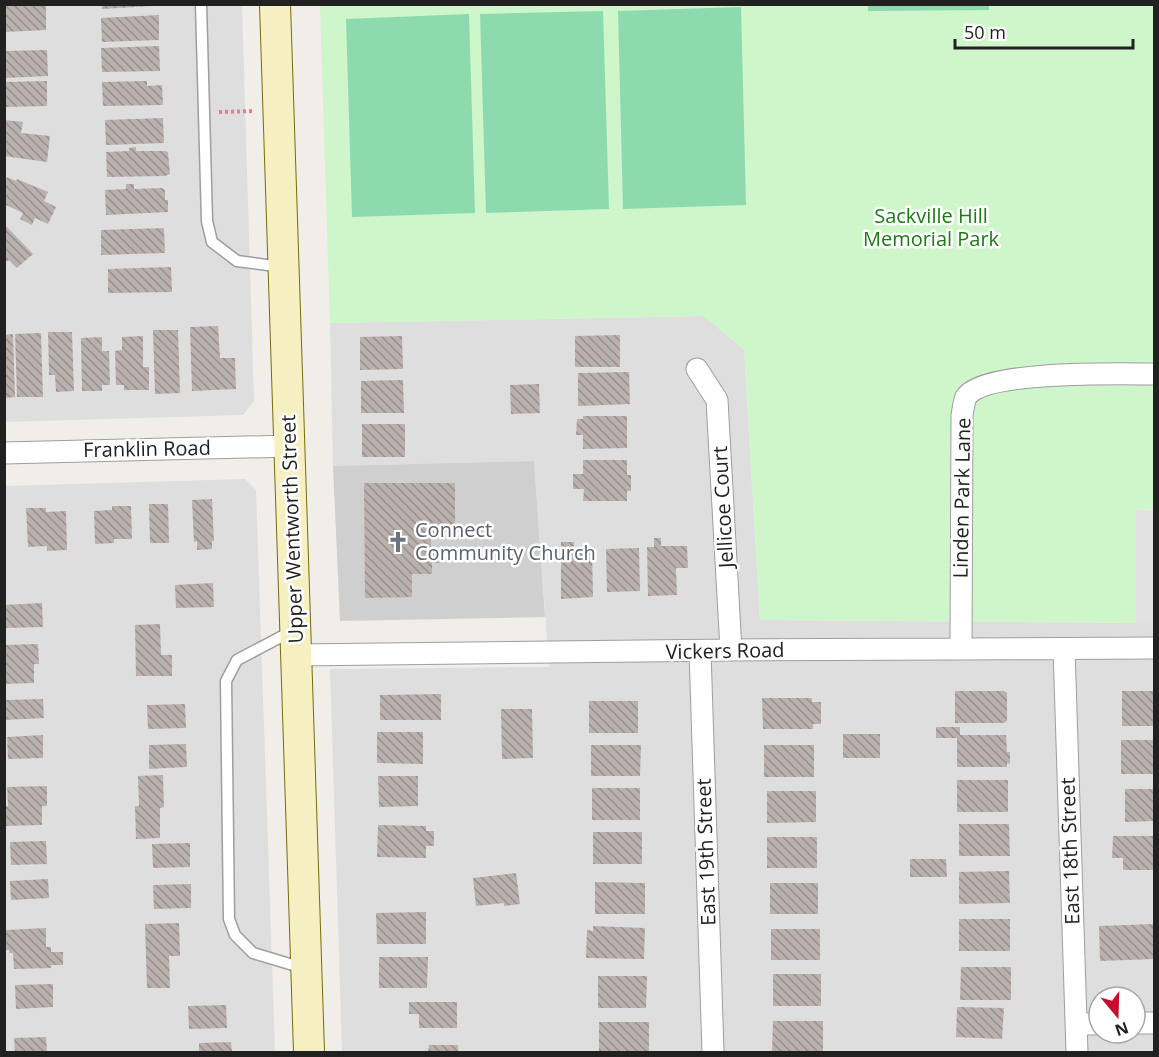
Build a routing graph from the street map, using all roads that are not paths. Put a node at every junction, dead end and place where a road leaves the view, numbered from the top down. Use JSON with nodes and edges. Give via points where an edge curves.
{"nodes":[{"id":1,"x":201,"y":4,"type":"edge"},
{"id":2,"x":275,"y":4,"type":"edge"},
{"id":3,"x":283,"y":267,"type":"junction"},
{"id":4,"x":697,"y":369,"type":"dead end"},
{"id":5,"x":1155,"y":374,"type":"edge"},
{"id":6,"x":290,"y":446,"type":"junction"},
{"id":7,"x":4,"y":453,"type":"edge"},
{"id":8,"x":296,"y":642,"type":"junction"},
{"id":9,"x":1155,"y":648,"type":"edge"},
{"id":10,"x":962,"y":649,"type":"junction"},
{"id":11,"x":1064,"y":649,"type":"junction"},
{"id":12,"x":731,"y":650,"type":"junction"},
{"id":13,"x":700,"y":651,"type":"junction"},
{"id":14,"x":307,"y":969,"type":"junction"},
{"id":15,"x":1076,"y":1024,"type":"junction"},
{"id":16,"x":1087,"y":1024,"type":"edge"},
{"id":17,"x":309,"y":1053,"type":"edge"},
{"id":18,"x":713,"y":1053,"type":"edge"},
{"id":19,"x":1077,"y":1053,"type":"edge"}],
"edges":[{"from":1,"to":3,"type":"lane","via":[[207,221],[212,242],[237,261]]},
{"from":2,"to":3,"type":"main road","name":"Upper Wentworth Street"},
{"from":3,"to":6,"type":"main road","name":"Upper Wentworth Street"},
{"from":4,"to":12,"type":"street","name":"Jellicoe Court","via":[[717,400]]},
{"from":5,"to":10,"type":"street","name":"Linden Park Lane","via":[[1007,380],[982,386],[966,397],[961,445]]},
{"from":6,"to":7,"type":"street","name":"Franklin Road"},
{"from":6,"to":8,"type":"main road","name":"Upper Wentworth Street"},
{"from":8,"to":13,"type":"street","name":"Vickers Road"},
{"from":8,"to":14,"type":"main road","name":"Upper Wentworth Street"},
{"from":8,"to":14,"type":"lane","via":[[237,660],[226,681],[229,919],[235,934],[253,953]]},
{"from":9,"to":11,"type":"street","name":"Vickers Road"},
{"from":10,"to":11,"type":"street","name":"Vickers Road"},
{"from":10,"to":12,"type":"street","name":"Vickers Road"},
{"from":11,"to":15,"type":"street","name":"East 18th Street"},
{"from":12,"to":13,"type":"street","name":"Vickers Road"},
{"from":13,"to":18,"type":"street","name":"East 19th Street"},
{"from":14,"to":17,"type":"main road","name":"Upper Wentworth Street"},
{"from":15,"to":16,"type":"street"},
{"from":15,"to":19,"type":"street","name":"East 18th Street"}]}
